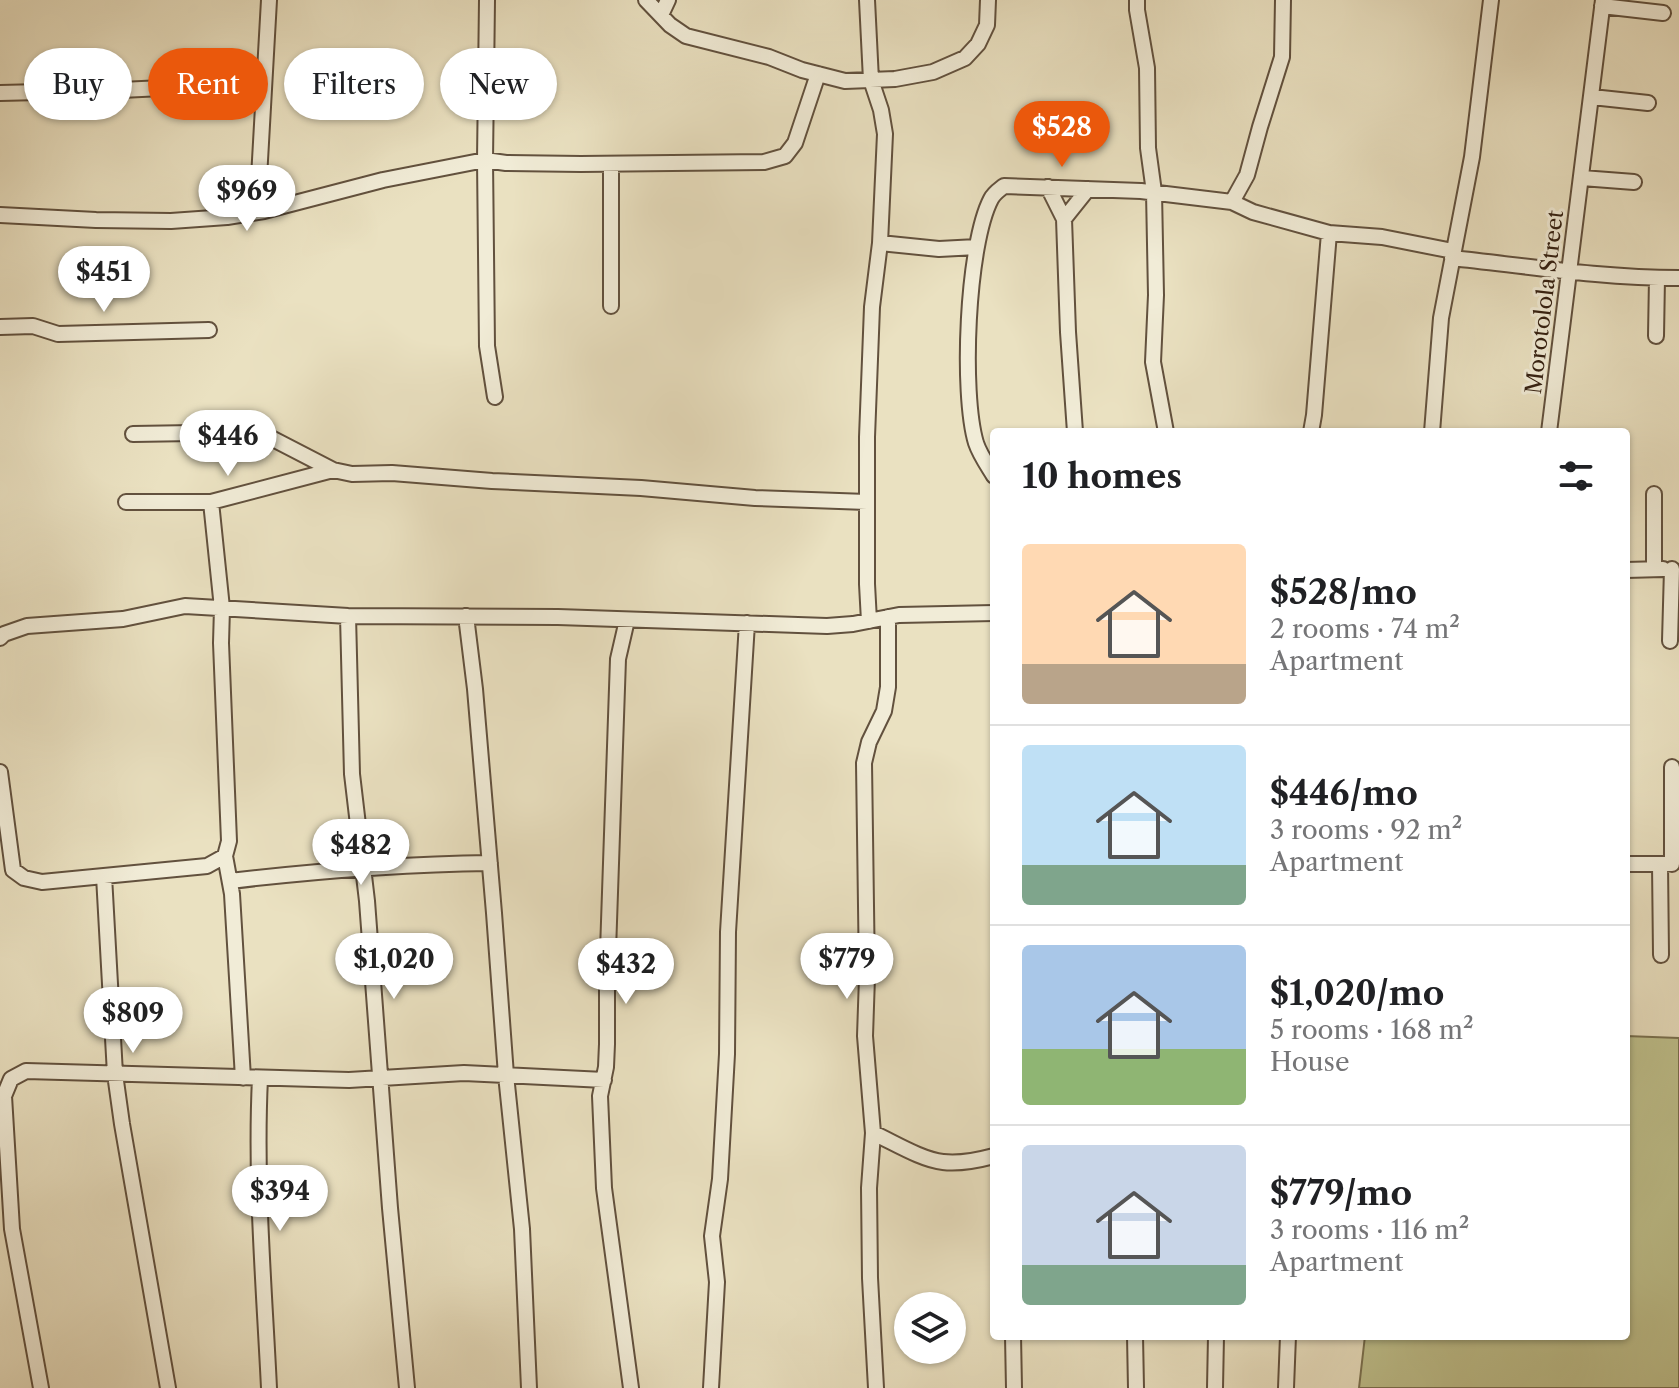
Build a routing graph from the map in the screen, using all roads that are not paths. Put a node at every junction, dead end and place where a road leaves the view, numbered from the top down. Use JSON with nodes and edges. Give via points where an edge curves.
{"nodes":[{"id":1,"x":269,"y":0,"type":"edge"},
{"id":2,"x":487,"y":0,"type":"edge"},
{"id":3,"x":646,"y":0,"type":"edge"},
{"id":4,"x":668,"y":0,"type":"edge"},
{"id":5,"x":867,"y":0,"type":"edge"},
{"id":6,"x":988,"y":0,"type":"edge"},
{"id":7,"x":1137,"y":0,"type":"edge"},
{"id":8,"x":1283,"y":0,"type":"edge"},
{"id":9,"x":1491,"y":0,"type":"edge"},
{"id":10,"x":1603,"y":3,"type":"edge"},
{"id":11,"x":1663,"y":13,"type":"dead end"},
{"id":12,"x":661,"y":15,"type":"junction"},
{"id":13,"x":266,"y":48,"type":"edge"},
{"id":14,"x":818,"y":74,"type":"junction"},
{"id":15,"x":871,"y":80,"type":"junction"},
{"id":16,"x":148,"y":89,"type":"edge"},
{"id":17,"x":0,"y":93,"type":"edge"},
{"id":18,"x":1592,"y":97,"type":"junction"},
{"id":19,"x":1648,"y":103,"type":"dead end"},
{"id":20,"x":262,"y":120,"type":"edge"},
{"id":21,"x":485,"y":160,"type":"junction"},
{"id":22,"x":611,"y":164,"type":"junction"},
{"id":23,"x":1582,"y":178,"type":"junction"},
{"id":24,"x":1634,"y":182,"type":"dead end"},
{"id":25,"x":1048,"y":187,"type":"junction"},
{"id":26,"x":1088,"y":189,"type":"junction"},
{"id":27,"x":1154,"y":192,"type":"junction"},
{"id":28,"x":1232,"y":202,"type":"junction"},
{"id":29,"x":264,"y":211,"type":"junction"},
{"id":30,"x":0,"y":215,"type":"edge"},
{"id":31,"x":1064,"y":219,"type":"junction"},
{"id":32,"x":1329,"y":233,"type":"junction"},
{"id":33,"x":880,"y":243,"type":"junction"},
{"id":34,"x":977,"y":247,"type":"junction"},
{"id":35,"x":1453,"y":254,"type":"junction"},
{"id":36,"x":1570,"y":271,"type":"junction"},
{"id":37,"x":1657,"y":278,"type":"junction"},
{"id":38,"x":1679,"y":278,"type":"edge"},
{"id":39,"x":611,"y":306,"type":"dead end"},
{"id":40,"x":0,"y":327,"type":"edge"},
{"id":41,"x":209,"y":330,"type":"dead end"},
{"id":42,"x":1656,"y":336,"type":"dead end"},
{"id":43,"x":495,"y":397,"type":"dead end"},
{"id":44,"x":1075,"y":428,"type":"edge"},
{"id":45,"x":1165,"y":428,"type":"edge"},
{"id":46,"x":1312,"y":428,"type":"edge"},
{"id":47,"x":1432,"y":428,"type":"edge"},
{"id":48,"x":1550,"y":428,"type":"edge"},
{"id":49,"x":133,"y":434,"type":"dead end"},
{"id":50,"x":990,"y":469,"type":"edge"},
{"id":51,"x":333,"y":470,"type":"junction"},
{"id":52,"x":1654,"y":494,"type":"dead end"},
{"id":53,"x":126,"y":502,"type":"dead end"},
{"id":54,"x":211,"y":502,"type":"junction"},
{"id":55,"x":867,"y":502,"type":"junction"},
{"id":56,"x":1654,"y":569,"type":"junction"},
{"id":57,"x":1675,"y":569,"type":"edge"},
{"id":58,"x":1630,"y":570,"type":"edge"},
{"id":59,"x":222,"y":608,"type":"junction"},
{"id":60,"x":990,"y":613,"type":"edge"},
{"id":61,"x":348,"y":616,"type":"junction"},
{"id":62,"x":466,"y":616,"type":"junction"},
{"id":63,"x":888,"y":617,"type":"junction"},
{"id":64,"x":627,"y":620,"type":"junction"},
{"id":65,"x":869,"y":621,"type":"junction"},
{"id":66,"x":747,"y":623,"type":"junction"},
{"id":67,"x":0,"y":638,"type":"edge"},
{"id":68,"x":1670,"y":641,"type":"dead end"},
{"id":69,"x":1672,"y":767,"type":"dead end"},
{"id":70,"x":0,"y":772,"type":"edge"},
{"id":71,"x":225,"y":856,"type":"junction"},
{"id":72,"x":490,"y":863,"type":"junction"},
{"id":73,"x":1630,"y":864,"type":"edge"},
{"id":74,"x":1670,"y":864,"type":"edge"},
{"id":75,"x":364,"y":868,"type":"junction"},
{"id":76,"x":104,"y":876,"type":"junction"},
{"id":77,"x":230,"y":881,"type":"junction"},
{"id":78,"x":1661,"y":955,"type":"dead end"},
{"id":79,"x":115,"y":1074,"type":"junction"},
{"id":80,"x":506,"y":1075,"type":"junction"},
{"id":81,"x":243,"y":1078,"type":"junction"},
{"id":82,"x":260,"y":1078,"type":"junction"},
{"id":83,"x":381,"y":1078,"type":"junction"},
{"id":84,"x":604,"y":1080,"type":"junction"},
{"id":85,"x":873,"y":1133,"type":"junction"},
{"id":86,"x":990,"y":1157,"type":"edge"},
{"id":87,"x":1013,"y":1340,"type":"edge"},
{"id":88,"x":1135,"y":1340,"type":"edge"},
{"id":89,"x":1216,"y":1340,"type":"edge"},
{"id":90,"x":1288,"y":1340,"type":"edge"},
{"id":91,"x":41,"y":1388,"type":"edge"},
{"id":92,"x":168,"y":1388,"type":"edge"},
{"id":93,"x":269,"y":1388,"type":"edge"},
{"id":94,"x":407,"y":1388,"type":"edge"},
{"id":95,"x":529,"y":1388,"type":"edge"},
{"id":96,"x":631,"y":1388,"type":"edge"},
{"id":97,"x":711,"y":1388,"type":"edge"},
{"id":98,"x":876,"y":1388,"type":"edge"},
{"id":99,"x":1014,"y":1388,"type":"edge"},
{"id":100,"x":1136,"y":1388,"type":"edge"},
{"id":101,"x":1215,"y":1388,"type":"edge"},
{"id":102,"x":1286,"y":1388,"type":"edge"}],
"edges":[{"from":1,"to":13,"type":"street"},
{"from":2,"to":21,"type":"street"},
{"from":3,"to":12,"type":"street"},
{"from":4,"to":12,"type":"street"},
{"from":5,"to":15,"type":"street"},
{"from":6,"to":15,"type":"street","via":[[987,25],[965,58],[933,72]]},
{"from":7,"to":27,"type":"street"},
{"from":8,"to":28,"type":"street","via":[[1282,57],[1247,175]]},
{"from":9,"to":35,"type":"street","via":[[1472,157]]},
{"from":10,"to":11,"type":"street","name":"Morotolola Street"},
{"from":10,"to":18,"type":"street","name":"Morotolola Street"},
{"from":12,"to":14,"type":"street","via":[[686,36]]},
{"from":14,"to":15,"type":"street"},
{"from":14,"to":22,"type":"street","via":[[795,143],[785,156],[764,162]]},
{"from":15,"to":33,"type":"street","via":[[885,134]]},
{"from":16,"to":17,"type":"street"},
{"from":18,"to":19,"type":"street"},
{"from":18,"to":23,"type":"street","name":"Morotolola Street"},
{"from":20,"to":29,"type":"street","via":[[259,178]]},
{"from":21,"to":22,"type":"street"},
{"from":21,"to":29,"type":"street"},
{"from":21,"to":43,"type":"street","via":[[487,346]]},
{"from":22,"to":39,"type":"street"},
{"from":23,"to":24,"type":"street"},
{"from":23,"to":36,"type":"street","name":"Morotolola Street"},
{"from":25,"to":26,"type":"street"},
{"from":25,"to":31,"type":"street"},
{"from":25,"to":34,"type":"street","via":[[1004,186],[993,195]]},
{"from":26,"to":27,"type":"street"},
{"from":26,"to":31,"type":"street"},
{"from":27,"to":28,"type":"street"},
{"from":27,"to":45,"type":"street","via":[[1153,362]]},
{"from":28,"to":32,"type":"street"},
{"from":29,"to":30,"type":"street","via":[[171,221]]},
{"from":31,"to":44,"type":"street"},
{"from":32,"to":35,"type":"street","via":[[1382,237]]},
{"from":32,"to":46,"type":"street"},
{"from":33,"to":34,"type":"street"},
{"from":33,"to":55,"type":"street","via":[[872,307]]},
{"from":34,"to":50,"type":"street","via":[[969,310],[969,403],[977,445]]},
{"from":35,"to":36,"type":"street"},
{"from":35,"to":47,"type":"street","via":[[1441,318]]},
{"from":36,"to":37,"type":"street"},
{"from":36,"to":48,"type":"street","name":"Morotolola Street"},
{"from":37,"to":38,"type":"street"},
{"from":37,"to":42,"type":"street"},
{"from":40,"to":41,"type":"street","via":[[33,326],[58,334]]},
{"from":49,"to":51,"type":"street","via":[[254,432]]},
{"from":51,"to":54,"type":"street"},
{"from":51,"to":55,"type":"street"},
{"from":52,"to":56,"type":"street"},
{"from":53,"to":54,"type":"street"},
{"from":54,"to":59,"type":"street"},
{"from":55,"to":65,"type":"street"},
{"from":56,"to":57,"type":"street"},
{"from":56,"to":58,"type":"street"},
{"from":57,"to":68,"type":"street"},
{"from":59,"to":61,"type":"street"},
{"from":59,"to":67,"type":"street","via":[[185,606],[123,619],[27,626]]},
{"from":59,"to":71,"type":"street","via":[[229,841]]},
{"from":60,"to":63,"type":"street"},
{"from":61,"to":62,"type":"street"},
{"from":61,"to":75,"type":"street","via":[[352,774]]},
{"from":62,"to":64,"type":"street"},
{"from":62,"to":72,"type":"street"},
{"from":63,"to":65,"type":"street"},
{"from":63,"to":85,"type":"street","via":[[888,687],[864,763],[865,1036]]},
{"from":64,"to":66,"type":"street"},
{"from":64,"to":84,"type":"street","via":[[618,659]]},
{"from":65,"to":66,"type":"street","via":[[827,626]]},
{"from":66,"to":97,"type":"street","via":[[720,1179],[712,1236],[717,1282]]},
{"from":69,"to":74,"type":"street"},
{"from":70,"to":76,"type":"street","via":[[13,870],[42,882]]},
{"from":71,"to":76,"type":"street","via":[[207,866]]},
{"from":71,"to":77,"type":"street"},
{"from":72,"to":75,"type":"street"},
{"from":72,"to":80,"type":"street"},
{"from":73,"to":74,"type":"street"},
{"from":74,"to":78,"type":"street"},
{"from":75,"to":77,"type":"street"},
{"from":75,"to":83,"type":"street"},
{"from":76,"to":79,"type":"street"},
{"from":77,"to":81,"type":"street"},
{"from":79,"to":81,"type":"street"},
{"from":79,"to":91,"type":"street","via":[[26,1071],[11,1079],[4,1096],[12,1229]]},
{"from":79,"to":92,"type":"street"},
{"from":80,"to":83,"type":"street"},
{"from":80,"to":84,"type":"street"},
{"from":80,"to":95,"type":"street","via":[[522,1229]]},
{"from":81,"to":82,"type":"street"},
{"from":82,"to":83,"type":"street"},
{"from":82,"to":93,"type":"street"},
{"from":83,"to":94,"type":"street"},
{"from":84,"to":96,"type":"street","via":[[604,1188]]},
{"from":85,"to":86,"type":"street","via":[[943,1162]]},
{"from":85,"to":98,"type":"street","via":[[870,1278]]},
{"from":87,"to":99,"type":"street"},
{"from":88,"to":100,"type":"street"},
{"from":89,"to":101,"type":"street"},
{"from":90,"to":102,"type":"street"}]}
